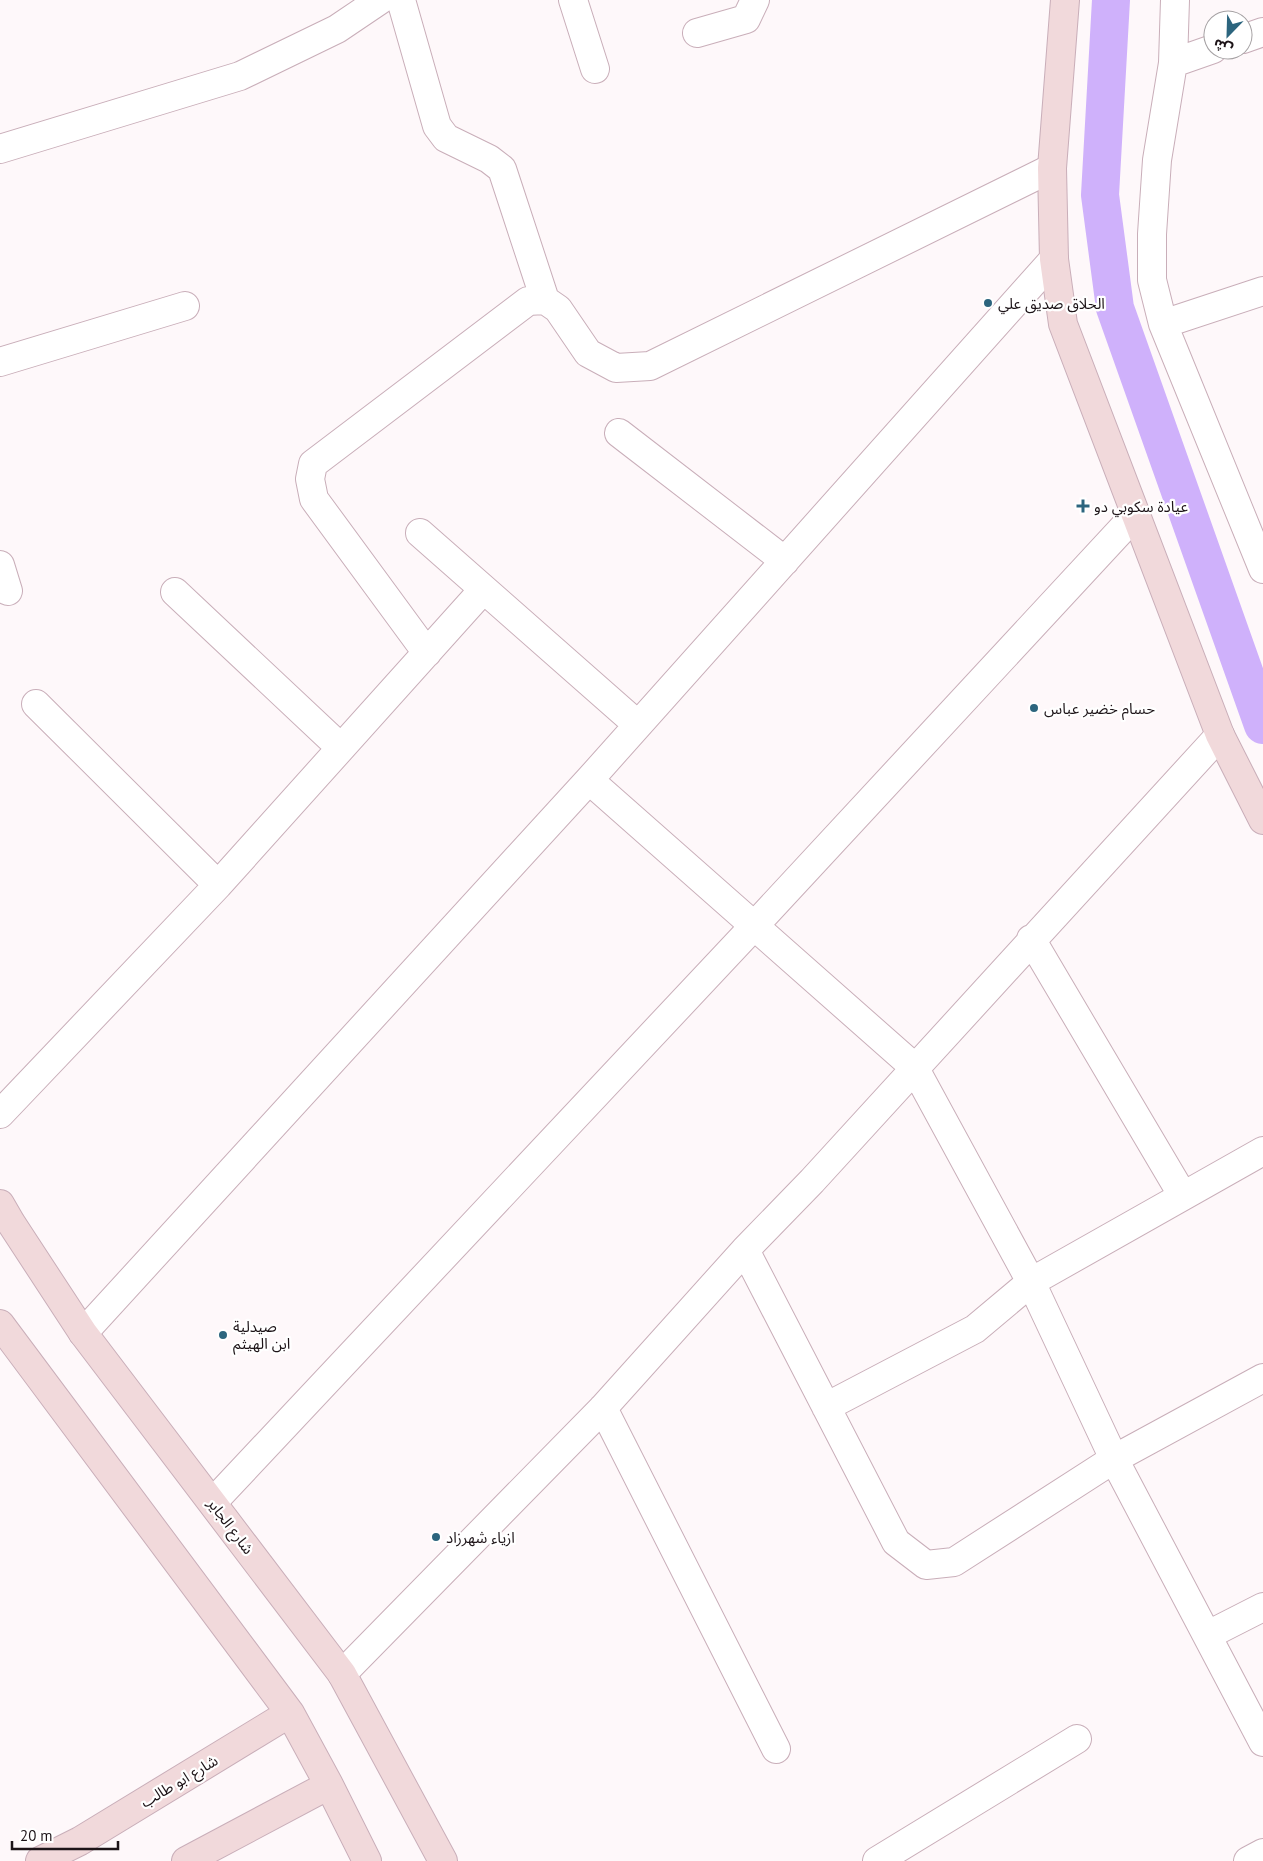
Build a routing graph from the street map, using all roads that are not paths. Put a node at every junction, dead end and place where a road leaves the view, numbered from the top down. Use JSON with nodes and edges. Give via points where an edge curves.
{"nodes":[{"id":1,"x":380,"y":0,"type":"edge"},
{"id":2,"x":401,"y":0,"type":"edge"},
{"id":3,"x":573,"y":0,"type":"edge"},
{"id":4,"x":755,"y":0,"type":"edge"},
{"id":5,"x":1065,"y":0,"type":"edge"},
{"id":6,"x":1175,"y":0,"type":"edge"},
{"id":7,"x":697,"y":33,"type":"dead end"},
{"id":8,"x":1203,"y":52,"type":"edge"},
{"id":9,"x":1173,"y":63,"type":"junction"},
{"id":10,"x":595,"y":69,"type":"dead end"},
{"id":11,"x":0,"y":149,"type":"edge"},
{"id":12,"x":1052,"y":168,"type":"junction"},
{"id":13,"x":1054,"y":258,"type":"junction"},
{"id":14,"x":1263,"y":291,"type":"edge"},
{"id":15,"x":545,"y":300,"type":"junction"},
{"id":16,"x":185,"y":306,"type":"dead end"},
{"id":17,"x":1162,"y":324,"type":"junction"},
{"id":18,"x":0,"y":362,"type":"edge"},
{"id":19,"x":619,"y":433,"type":"dead end"},
{"id":20,"x":1136,"y":514,"type":"junction"},
{"id":21,"x":420,"y":533,"type":"dead end"},
{"id":22,"x":785,"y":561,"type":"junction"},
{"id":23,"x":1262,"y":562,"type":"edge"},
{"id":24,"x":483,"y":590,"type":"junction"},
{"id":25,"x":175,"y":592,"type":"dead end"},
{"id":26,"x":427,"y":653,"type":"junction"},
{"id":27,"x":36,"y":704,"type":"dead end"},
{"id":28,"x":638,"y":725,"type":"junction"},
{"id":29,"x":1220,"y":734,"type":"junction"},
{"id":30,"x":341,"y":748,"type":"junction"},
{"id":31,"x":589,"y":780,"type":"junction"},
{"id":32,"x":1263,"y":820,"type":"edge"},
{"id":33,"x":218,"y":885,"type":"junction"},
{"id":34,"x":756,"y":925,"type":"junction"},
{"id":35,"x":1031,"y":939,"type":"junction"},
{"id":36,"x":914,"y":1067,"type":"junction"},
{"id":37,"x":0,"y":1114,"type":"edge"},
{"id":38,"x":1263,"y":1151,"type":"edge"},
{"id":39,"x":1183,"y":1196,"type":"junction"},
{"id":40,"x":0,"y":1204,"type":"edge"},
{"id":41,"x":745,"y":1250,"type":"junction"},
{"id":42,"x":1031,"y":1282,"type":"junction"},
{"id":43,"x":0,"y":1324,"type":"edge"},
{"id":44,"x":83,"y":1332,"type":"junction"},
{"id":45,"x":1263,"y":1378,"type":"edge"},
{"id":46,"x":826,"y":1407,"type":"junction"},
{"id":47,"x":603,"y":1408,"type":"junction"},
{"id":48,"x":1114,"y":1459,"type":"junction"},
{"id":49,"x":213,"y":1502,"type":"junction"},
{"id":50,"x":1263,"y":1607,"type":"edge"},
{"id":51,"x":1208,"y":1635,"type":"junction"},
{"id":52,"x":342,"y":1674,"type":"junction"},
{"id":53,"x":290,"y":1713,"type":"junction"},
{"id":54,"x":1077,"y":1738,"type":"dead end"},
{"id":55,"x":1263,"y":1742,"type":"edge"},
{"id":56,"x":776,"y":1749,"type":"dead end"},
{"id":57,"x":329,"y":1785,"type":"junction"},
{"id":58,"x":87,"y":1851,"type":"edge"},
{"id":59,"x":1263,"y":1853,"type":"edge"},
{"id":60,"x":40,"y":1861,"type":"edge"},
{"id":61,"x":186,"y":1861,"type":"edge"},
{"id":62,"x":367,"y":1861,"type":"edge"},
{"id":63,"x":443,"y":1861,"type":"edge"},
{"id":64,"x":877,"y":1861,"type":"edge"},
{"id":65,"x":1248,"y":1861,"type":"edge"}],
"edges":[{"from":1,"to":11,"type":"street","via":[[338,29],[240,76]]},
{"from":2,"to":15,"type":"street","via":[[437,126],[446,138],[489,159],[502,170]]},
{"from":3,"to":10,"type":"street"},
{"from":4,"to":7,"type":"street","via":[[746,19]]},
{"from":5,"to":12,"type":"street"},
{"from":6,"to":9,"type":"street"},
{"from":8,"to":9,"type":"street"},
{"from":9,"to":17,"type":"street","via":[[1157,160],[1152,234],[1152,280]]},
{"from":12,"to":13,"type":"street"},
{"from":12,"to":15,"type":"street","via":[[650,366],[616,368],[588,353],[558,309]]},
{"from":13,"to":20,"type":"street","via":[[1063,324]]},
{"from":13,"to":22,"type":"street"},
{"from":14,"to":17,"type":"street"},
{"from":15,"to":26,"type":"street","via":[[528,301],[313,464],[310,479],[314,498]]},
{"from":16,"to":18,"type":"street"},
{"from":17,"to":23,"type":"street"},
{"from":19,"to":22,"type":"street"},
{"from":20,"to":29,"type":"street"},
{"from":20,"to":34,"type":"street"},
{"from":21,"to":24,"type":"street"},
{"from":22,"to":28,"type":"street"},
{"from":24,"to":26,"type":"street"},
{"from":24,"to":28,"type":"street"},
{"from":25,"to":30,"type":"street"},
{"from":26,"to":30,"type":"street"},
{"from":27,"to":33,"type":"street"},
{"from":28,"to":31,"type":"street"},
{"from":29,"to":32,"type":"street"},
{"from":29,"to":35,"type":"street"},
{"from":30,"to":33,"type":"street"},
{"from":31,"to":34,"type":"street"},
{"from":31,"to":44,"type":"street"},
{"from":33,"to":37,"type":"street"},
{"from":34,"to":36,"type":"street"},
{"from":34,"to":49,"type":"street"},
{"from":35,"to":36,"type":"street"},
{"from":35,"to":39,"type":"street"},
{"from":36,"to":41,"type":"street"},
{"from":36,"to":42,"type":"street"},
{"from":38,"to":39,"type":"street"},
{"from":39,"to":42,"type":"street"},
{"from":40,"to":44,"type":"street","name":"شارع الجاير"},
{"from":41,"to":46,"type":"street"},
{"from":41,"to":47,"type":"street"},
{"from":42,"to":46,"type":"street","via":[[975,1329]]},
{"from":42,"to":48,"type":"street"},
{"from":43,"to":53,"type":"street"},
{"from":44,"to":49,"type":"street","name":"شارع الجاير"},
{"from":45,"to":48,"type":"street"},
{"from":46,"to":48,"type":"street","via":[[896,1542],[926,1565],[954,1562]]},
{"from":47,"to":52,"type":"street"},
{"from":47,"to":56,"type":"street"},
{"from":48,"to":51,"type":"street"},
{"from":49,"to":52,"type":"street","name":"شارع الجاير"},
{"from":50,"to":51,"type":"street"},
{"from":51,"to":55,"type":"street"},
{"from":52,"to":63,"type":"street","name":"شارع الجاير"},
{"from":53,"to":57,"type":"street"},
{"from":53,"to":58,"type":"street","name":"شارع ابو طالب"},
{"from":54,"to":64,"type":"street"},
{"from":57,"to":61,"type":"street"},
{"from":57,"to":62,"type":"street"},
{"from":58,"to":60,"type":"street","name":"شارع ابو طالب"},
{"from":59,"to":65,"type":"street"}]}
